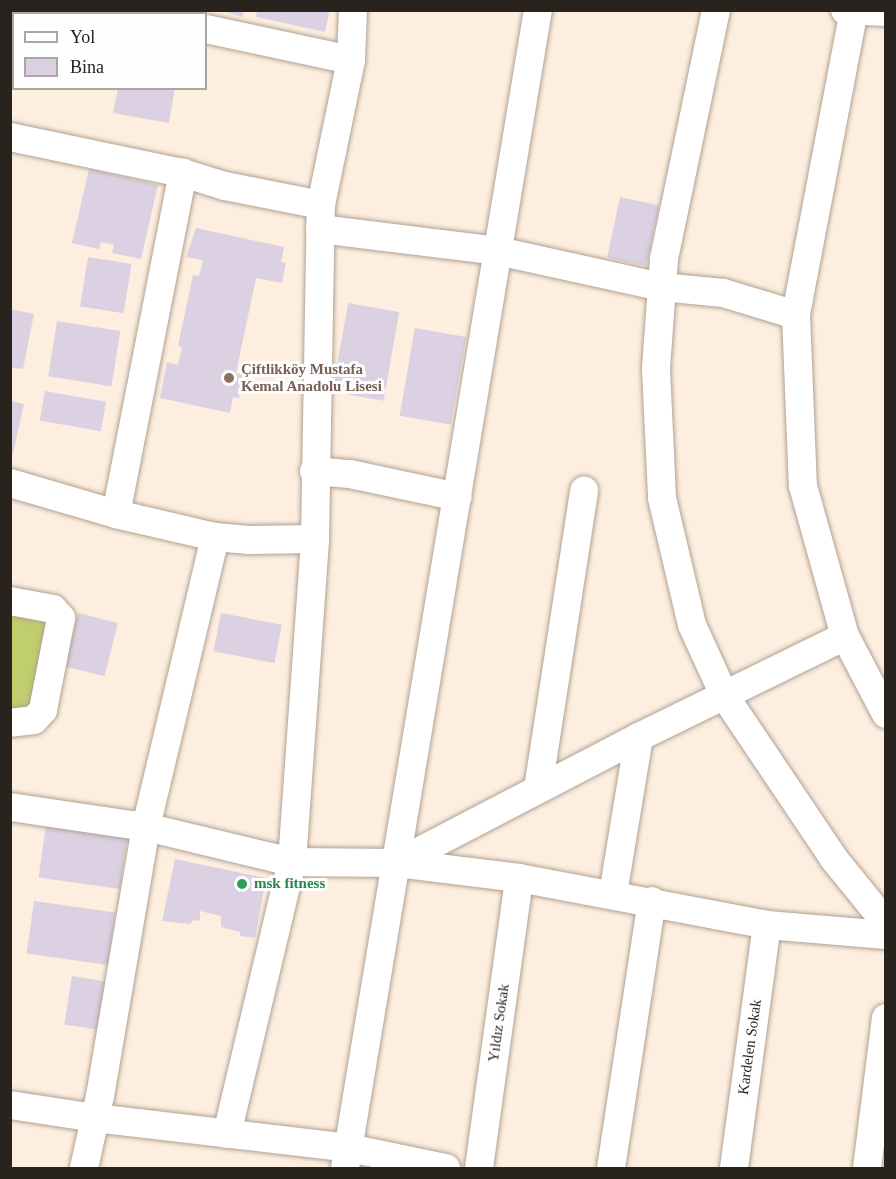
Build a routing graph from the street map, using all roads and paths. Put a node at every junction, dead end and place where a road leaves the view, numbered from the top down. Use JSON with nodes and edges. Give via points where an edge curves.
{"nodes":[{"id":1,"x":353,"y":10,"type":"edge"},
{"id":2,"x":538,"y":10,"type":"edge"},
{"id":3,"x":716,"y":10,"type":"edge"},
{"id":4,"x":851,"y":11,"type":"edge"},
{"id":5,"x":885,"y":12,"type":"edge"},
{"id":6,"x":207,"y":28,"type":"edge"},
{"id":7,"x":351,"y":60,"type":"junction"},
{"id":8,"x":10,"y":137,"type":"edge"},
{"id":9,"x":183,"y":173,"type":"junction"},
{"id":10,"x":320,"y":217,"type":"junction"},
{"id":11,"x":498,"y":251,"type":"junction"},
{"id":12,"x":662,"y":287,"type":"junction"},
{"id":13,"x":796,"y":315,"type":"junction"},
{"id":14,"x":314,"y":471,"type":"junction"},
{"id":15,"x":10,"y":483,"type":"edge"},
{"id":16,"x":584,"y":491,"type":"dead end"},
{"id":17,"x":458,"y":497,"type":"junction"},
{"id":18,"x":116,"y":514,"type":"junction"},
{"id":19,"x":215,"y":537,"type":"junction"},
{"id":20,"x":315,"y":539,"type":"junction"},
{"id":21,"x":10,"y":601,"type":"edge"},
{"id":22,"x":845,"y":636,"type":"junction"},
{"id":23,"x":724,"y":695,"type":"junction"},
{"id":24,"x":885,"y":714,"type":"edge"},
{"id":25,"x":10,"y":723,"type":"edge"},
{"id":26,"x":639,"y":737,"type":"junction"},
{"id":27,"x":538,"y":789,"type":"junction"},
{"id":28,"x":10,"y":807,"type":"edge"},
{"id":29,"x":146,"y":827,"type":"junction"},
{"id":30,"x":292,"y":862,"type":"junction"},
{"id":31,"x":397,"y":863,"type":"junction"},
{"id":32,"x":519,"y":878,"type":"junction"},
{"id":33,"x":612,"y":894,"type":"junction"},
{"id":34,"x":652,"y":901,"type":"junction"},
{"id":35,"x":885,"y":923,"type":"edge"},
{"id":36,"x":767,"y":925,"type":"junction"},
{"id":37,"x":885,"y":935,"type":"edge"},
{"id":38,"x":885,"y":1018,"type":"edge"},
{"id":39,"x":10,"y":1105,"type":"edge"},
{"id":40,"x":94,"y":1118,"type":"junction"},
{"id":41,"x":226,"y":1134,"type":"junction"},
{"id":42,"x":347,"y":1158,"type":"edge"},
{"id":43,"x":84,"y":1168,"type":"edge"},
{"id":44,"x":446,"y":1168,"type":"edge"},
{"id":45,"x":479,"y":1168,"type":"edge"},
{"id":46,"x":610,"y":1168,"type":"edge"},
{"id":47,"x":734,"y":1168,"type":"edge"},
{"id":48,"x":867,"y":1168,"type":"edge"}],
"edges":[{"from":1,"to":7,"type":"street"},
{"from":2,"to":11,"type":"street"},
{"from":3,"to":12,"type":"street","via":[[664,259]]},
{"from":4,"to":5,"type":"street"},
{"from":4,"to":13,"type":"street"},
{"from":6,"to":7,"type":"street"},
{"from":7,"to":10,"type":"street"},
{"from":8,"to":9,"type":"street"},
{"from":9,"to":10,"type":"street"},
{"from":9,"to":18,"type":"street"},
{"from":10,"to":11,"type":"street"},
{"from":10,"to":14,"type":"street"},
{"from":11,"to":12,"type":"street"},
{"from":11,"to":17,"type":"street"},
{"from":12,"to":13,"type":"street","via":[[723,293]]},
{"from":12,"to":23,"type":"street","via":[[656,369],[662,498],[692,625]]},
{"from":13,"to":22,"type":"street","via":[[803,486]]},
{"from":14,"to":17,"type":"street","via":[[350,474]]},
{"from":14,"to":20,"type":"street"},
{"from":15,"to":18,"type":"street"},
{"from":16,"to":27,"type":"street"},
{"from":17,"to":31,"type":"street"},
{"from":18,"to":19,"type":"street"},
{"from":19,"to":20,"type":"street"},
{"from":19,"to":29,"type":"street"},
{"from":20,"to":30,"type":"street"},
{"from":21,"to":25,"type":"street","via":[[53,609],[61,618],[43,710],[34,720]]},
{"from":22,"to":23,"type":"street"},
{"from":22,"to":24,"type":"street"},
{"from":23,"to":26,"type":"street"},
{"from":23,"to":35,"type":"street","via":[[834,859]]},
{"from":26,"to":27,"type":"street"},
{"from":26,"to":33,"type":"street"},
{"from":27,"to":31,"type":"street"},
{"from":28,"to":29,"type":"street"},
{"from":29,"to":30,"type":"street"},
{"from":29,"to":40,"type":"street"},
{"from":30,"to":31,"type":"street"},
{"from":30,"to":41,"type":"street"},
{"from":31,"to":32,"type":"street"},
{"from":31,"to":42,"type":"street"},
{"from":32,"to":33,"type":"street"},
{"from":32,"to":45,"type":"street","name":"Yıldız Sokak"},
{"from":33,"to":34,"type":"street"},
{"from":34,"to":36,"type":"street"},
{"from":34,"to":46,"type":"street"},
{"from":36,"to":37,"type":"street"},
{"from":36,"to":47,"type":"street","name":"Kardelen Sokak"},
{"from":38,"to":48,"type":"street"},
{"from":39,"to":40,"type":"street"},
{"from":40,"to":41,"type":"street"},
{"from":40,"to":43,"type":"street"},
{"from":41,"to":42,"type":"street"},
{"from":42,"to":44,"type":"street"}]}
